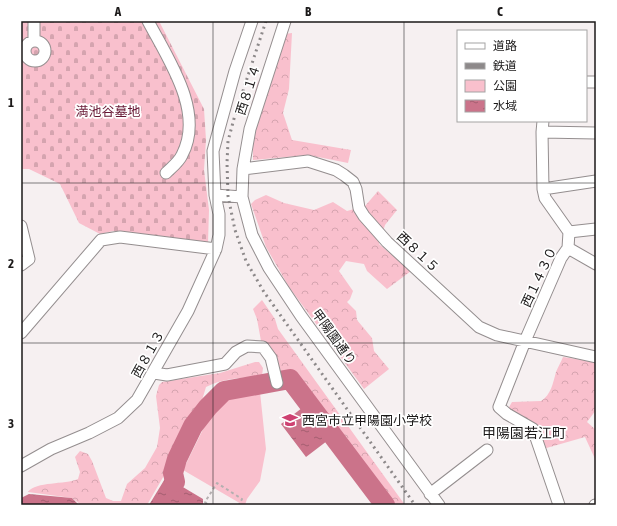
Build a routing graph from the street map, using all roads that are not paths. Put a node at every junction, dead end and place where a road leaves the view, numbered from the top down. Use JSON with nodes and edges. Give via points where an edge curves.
{"nodes":[{"id":1,"x":34,"y":21,"type":"edge"},
{"id":2,"x":148,"y":21,"type":"edge"},
{"id":3,"x":252,"y":21,"type":"edge"},
{"id":4,"x":285,"y":21,"type":"edge"},
{"id":5,"x":34,"y":40,"type":"dead end"},
{"id":6,"x":542,"y":126,"type":"edge"},
{"id":7,"x":596,"y":133,"type":"edge"},
{"id":8,"x":243,"y":169,"type":"junction"},
{"id":9,"x":166,"y":173,"type":"dead end"},
{"id":10,"x":596,"y":181,"type":"edge"},
{"id":11,"x":543,"y":189,"type":"junction"},
{"id":12,"x":215,"y":194,"type":"junction"},
{"id":13,"x":242,"y":197,"type":"junction"},
{"id":14,"x":21,"y":226,"type":"edge"},
{"id":15,"x":596,"y":229,"type":"edge"},
{"id":16,"x":569,"y":232,"type":"junction"},
{"id":17,"x":568,"y":248,"type":"junction"},
{"id":18,"x":216,"y":250,"type":"junction"},
{"id":19,"x":596,"y":264,"type":"edge"},
{"id":20,"x":21,"y":266,"type":"edge"},
{"id":21,"x":21,"y":333,"type":"edge"},
{"id":22,"x":525,"y":341,"type":"junction"},
{"id":23,"x":596,"y":357,"type":"edge"},
{"id":24,"x":154,"y":373,"type":"junction"},
{"id":25,"x":277,"y":383,"type":"dead end"},
{"id":26,"x":487,"y":450,"type":"dead end"},
{"id":27,"x":21,"y":466,"type":"edge"},
{"id":28,"x":430,"y":494,"type":"junction"},
{"id":29,"x":439,"y":505,"type":"edge"},
{"id":30,"x":559,"y":505,"type":"edge"}],
"edges":[{"from":1,"to":5,"type":"street"},
{"from":2,"to":9,"type":"street","via":[[174,70],[185,98],[189,118],[189,140],[182,157]]},
{"from":3,"to":12,"type":"street","name":"西８１３","via":[[213,151]]},
{"from":4,"to":8,"type":"street","name":"西８１４","via":[[250,128]]},
{"from":6,"to":7,"type":"street"},
{"from":6,"to":11,"type":"street"},
{"from":8,"to":13,"type":"street","name":"甲陽園通り"},
{"from":8,"to":22,"type":"street","name":"西８１５","via":[[308,161],[336,170],[353,182],[358,208],[364,216],[387,242],[438,290],[479,327],[497,335]]},
{"from":10,"to":11,"type":"street"},
{"from":11,"to":16,"type":"street","via":[[544,198]]},
{"from":12,"to":13,"type":"street"},
{"from":12,"to":18,"type":"street","name":"西８１３","via":[[219,231]]},
{"from":13,"to":28,"type":"street","name":"甲陽園通り","via":[[252,234],[269,268]]},
{"from":14,"to":20,"type":"street","via":[[29,259]]},
{"from":15,"to":16,"type":"street"},
{"from":16,"to":17,"type":"street","name":"西１４３０"},
{"from":17,"to":19,"type":"street"},
{"from":17,"to":22,"type":"street","name":"西１４３０","via":[[561,258]]},
{"from":18,"to":21,"type":"street","via":[[120,237],[101,240]]},
{"from":18,"to":24,"type":"street","name":"西８１３","via":[[188,311]]},
{"from":22,"to":23,"type":"street","name":"西８１５"},
{"from":22,"to":30,"type":"street","name":"西１４３０","via":[[499,407],[532,430]]},
{"from":24,"to":25,"type":"street","via":[[167,375],[225,364],[236,352],[247,346],[263,347],[271,358]]},
{"from":24,"to":27,"type":"street","name":"西８１３","via":[[137,400],[118,418]]},
{"from":26,"to":28,"type":"street"},
{"from":28,"to":29,"type":"street","name":"甲陽園通り"}]}
